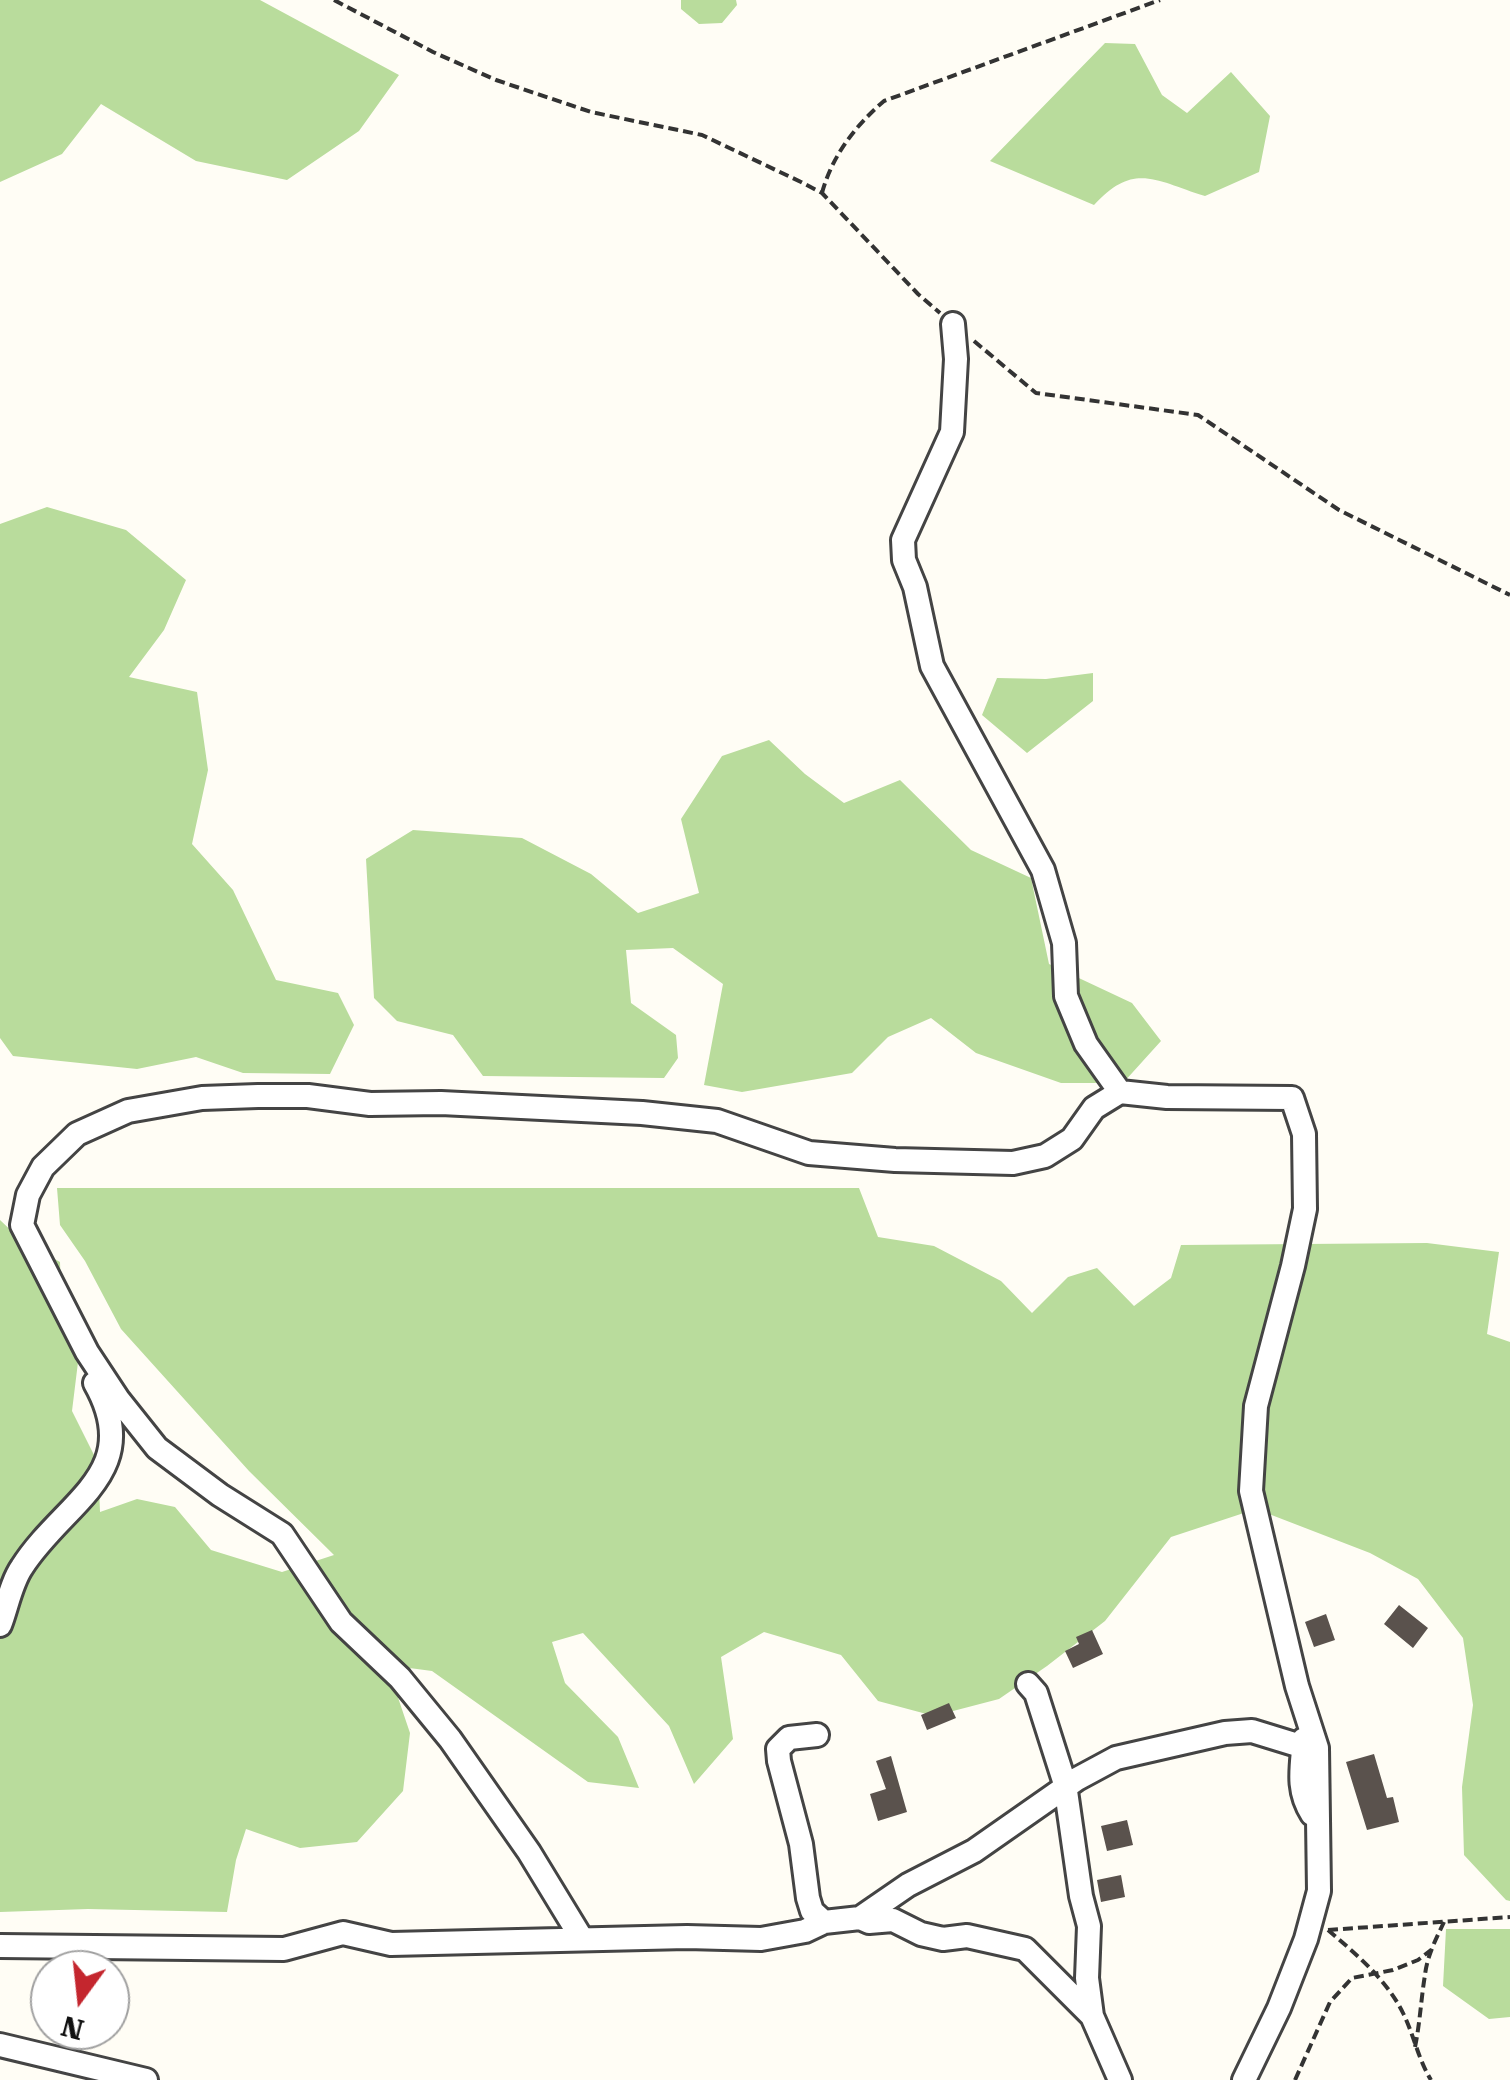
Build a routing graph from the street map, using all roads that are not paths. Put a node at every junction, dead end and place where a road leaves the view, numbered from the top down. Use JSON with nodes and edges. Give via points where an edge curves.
{"nodes":[{"id":1,"x":953,"y":324,"type":"road end"},
{"id":2,"x":1120,"y":1092,"type":"junction"},
{"id":3,"x":79,"y":1337,"type":"junction"},
{"id":4,"x":0,"y":1625,"type":"edge"},
{"id":5,"x":1028,"y":1684,"type":"dead end"},
{"id":6,"x":1306,"y":1716,"type":"junction"},
{"id":7,"x":817,"y":1734,"type":"dead end"},
{"id":8,"x":1304,"y":1746,"type":"junction"},
{"id":9,"x":1066,"y":1789,"type":"junction"},
{"id":10,"x":1316,"y":1821,"type":"junction"},
{"id":11,"x":860,"y":1918,"type":"junction"},
{"id":12,"x":824,"y":1922,"type":"junction"},
{"id":13,"x":582,"y":1939,"type":"junction"},
{"id":14,"x":0,"y":1946,"type":"edge"},
{"id":15,"x":1094,"y":2020,"type":"junction"},
{"id":16,"x":0,"y":2045,"type":"edge"},
{"id":17,"x":146,"y":2080,"type":"edge"},
{"id":18,"x":1100,"y":2080,"type":"edge"},
{"id":19,"x":1120,"y":2080,"type":"edge"},
{"id":20,"x":1244,"y":2080,"type":"edge"}],
"edges":[{"from":1,"to":2,"type":"lane","via":[[952,432],[903,540],[904,560],[932,666],[1043,870],[1064,943],[1066,996],[1086,1044]]},
{"from":2,"to":3,"type":"lane","via":[[1094,1108],[1072,1139],[1045,1156],[1013,1163],[809,1153],[717,1120],[571,1108],[258,1096],[128,1111],[77,1134],[43,1167],[28,1195],[22,1225]]},
{"from":2,"to":6,"type":"lane","via":[[1292,1098],[1304,1134],[1305,1208],[1256,1406],[1251,1491]]},
{"from":3,"to":4,"type":"lane","via":[[112,1431],[107,1465],[21,1568]]},
{"from":3,"to":13,"type":"lane","via":[[158,1448],[282,1534],[340,1622],[400,1678],[450,1740]]},
{"from":5,"to":9,"type":"lane"},
{"from":6,"to":8,"type":"lane"},
{"from":6,"to":10,"type":"lane","via":[[1317,1748]]},
{"from":7,"to":12,"type":"lane","via":[[789,1738],[778,1749],[808,1898]]},
{"from":8,"to":9,"type":"lane","via":[[1252,1731],[1225,1733],[1116,1758]]},
{"from":8,"to":10,"type":"lane","via":[[1299,1780]]},
{"from":9,"to":11,"type":"lane"},
{"from":9,"to":15,"type":"lane","via":[[1089,1926]]},
{"from":10,"to":20,"type":"lane","via":[[1318,1930]]},
{"from":11,"to":12,"type":"lane"},
{"from":11,"to":15,"type":"lane","via":[[893,1920],[943,1939],[967,1936],[1025,1949]]},
{"from":12,"to":13,"type":"lane","via":[[761,1939]]},
{"from":13,"to":14,"type":"lane","via":[[390,1944],[344,1933],[284,1950]]},
{"from":15,"to":18,"type":"lane"},
{"from":15,"to":19,"type":"lane"},
{"from":16,"to":17,"type":"lane"}]}
